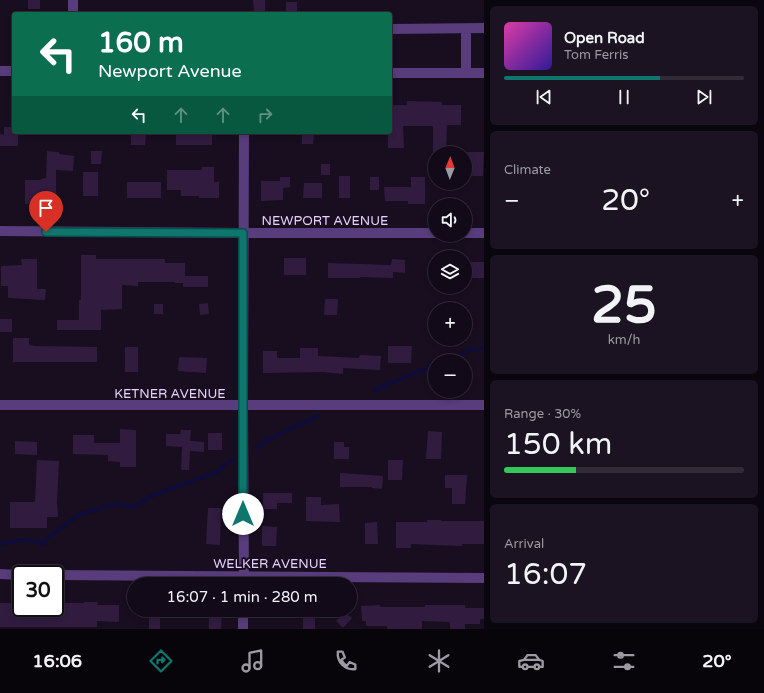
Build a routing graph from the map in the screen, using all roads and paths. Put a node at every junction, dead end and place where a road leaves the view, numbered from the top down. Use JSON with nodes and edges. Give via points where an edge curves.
{"nodes":[{"id":1,"x":73,"y":0,"type":"edge"},
{"id":2,"x":73,"y":12,"type":"edge"},
{"id":3,"x":466,"y":28,"type":"junction"},
{"id":4,"x":484,"y":28,"type":"edge"},
{"id":5,"x":392,"y":29,"type":"edge"},
{"id":6,"x":12,"y":71,"type":"edge"},
{"id":7,"x":0,"y":72,"type":"edge"},
{"id":8,"x":392,"y":73,"type":"edge"},
{"id":9,"x":466,"y":73,"type":"junction"},
{"id":10,"x":484,"y":73,"type":"edge"},
{"id":11,"x":244,"y":134,"type":"edge"},
{"id":12,"x":0,"y":231,"type":"edge"},
{"id":13,"x":243,"y":233,"type":"junction"},
{"id":14,"x":428,"y":233,"type":"edge"},
{"id":15,"x":472,"y":233,"type":"edge"},
{"id":16,"x":484,"y":233,"type":"edge"},
{"id":17,"x":0,"y":405,"type":"edge"},
{"id":18,"x":484,"y":405,"type":"edge"},
{"id":19,"x":242,"y":406,"type":"junction"},
{"id":20,"x":0,"y":574,"type":"edge"},
{"id":21,"x":12,"y":574,"type":"edge"},
{"id":22,"x":64,"y":575,"type":"edge"},
{"id":23,"x":131,"y":577,"type":"edge"},
{"id":24,"x":244,"y":577,"type":"edge"},
{"id":25,"x":484,"y":578,"type":"edge"},
{"id":26,"x":357,"y":579,"type":"edge"},
{"id":27,"x":243,"y":617,"type":"edge"},
{"id":28,"x":243,"y":629,"type":"edge"}],
"edges":[{"from":1,"to":2,"type":"street"},
{"from":3,"to":4,"type":"street"},
{"from":3,"to":5,"type":"street"},
{"from":3,"to":9,"type":"street"},
{"from":6,"to":7,"type":"street"},
{"from":8,"to":9,"type":"street"},
{"from":9,"to":10,"type":"street"},
{"from":11,"to":13,"type":"street"},
{"from":12,"to":13,"type":"street","name":"NEWPORT AVENUE"},
{"from":13,"to":14,"type":"street","name":"NEWPORT AVENUE"},
{"from":13,"to":19,"type":"street"},
{"from":15,"to":16,"type":"street"},
{"from":17,"to":19,"type":"street","name":"KETNER AVENUE"},
{"from":18,"to":19,"type":"street","name":"KETNER AVENUE"},
{"from":19,"to":24,"type":"street"},
{"from":20,"to":21,"type":"street"},
{"from":22,"to":23,"type":"street","name":"WELKER AVENUE"},
{"from":25,"to":26,"type":"street","name":"WELKER AVENUE"},
{"from":27,"to":28,"type":"street"}]}
